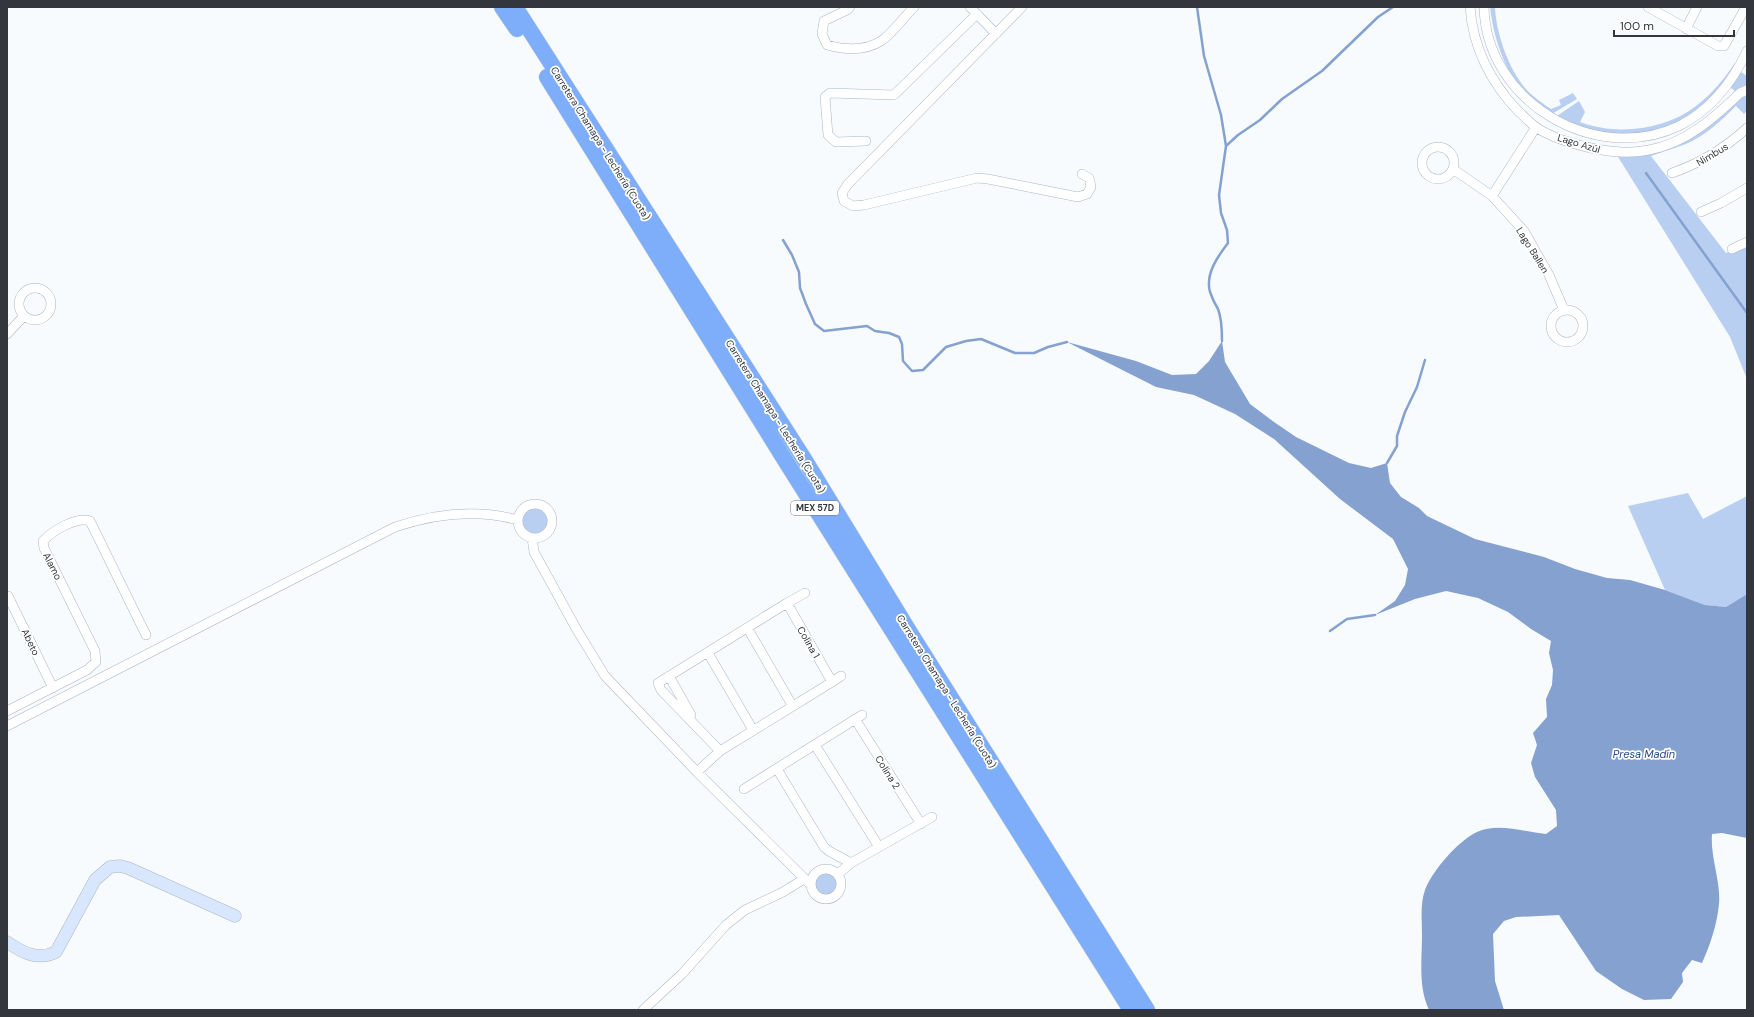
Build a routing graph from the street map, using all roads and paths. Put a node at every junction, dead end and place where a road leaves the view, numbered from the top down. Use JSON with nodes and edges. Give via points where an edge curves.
{"nodes":[{"id":1,"x":502,"y":7,"type":"edge"},
{"id":2,"x":517,"y":7,"type":"edge"},
{"id":3,"x":850,"y":7,"type":"edge"},
{"id":4,"x":914,"y":7,"type":"edge"},
{"id":5,"x":1022,"y":7,"type":"edge"},
{"id":6,"x":1470,"y":7,"type":"edge"},
{"id":7,"x":1484,"y":7,"type":"edge"},
{"id":8,"x":1648,"y":7,"type":"edge"},
{"id":9,"x":1697,"y":7,"type":"edge"},
{"id":10,"x":1746,"y":7,"type":"edge"},
{"id":11,"x":974,"y":10,"type":"edge"},
{"id":12,"x":1686,"y":29,"type":"junction"},
{"id":13,"x":996,"y":34,"type":"junction"},
{"id":14,"x":1747,"y":51,"type":"edge"},
{"id":15,"x":1737,"y":72,"type":"junction"},
{"id":16,"x":1746,"y":74,"type":"edge"},
{"id":17,"x":1729,"y":84,"type":"junction"},
{"id":18,"x":1744,"y":92,"type":"edge"},
{"id":19,"x":1540,"y":111,"type":"junction"},
{"id":20,"x":1551,"y":118,"type":"junction"},
{"id":21,"x":1536,"y":126,"type":"junction"},
{"id":22,"x":1747,"y":128,"type":"edge"},
{"id":23,"x":866,"y":141,"type":"dead end"},
{"id":24,"x":1453,"y":169,"type":"dead end"},
{"id":25,"x":1672,"y":173,"type":"dead end"},
{"id":26,"x":1082,"y":174,"type":"dead end"},
{"id":27,"x":1747,"y":188,"type":"edge"},
{"id":28,"x":1492,"y":196,"type":"junction"},
{"id":29,"x":1700,"y":212,"type":"dead end"},
{"id":30,"x":1747,"y":242,"type":"edge"},
{"id":31,"x":1732,"y":250,"type":"dead end"},
{"id":32,"x":1564,"y":310,"type":"dead end"},
{"id":33,"x":23,"y":317,"type":"dead end"},
{"id":34,"x":7,"y":334,"type":"edge"},
{"id":35,"x":518,"y":520,"type":"junction"},
{"id":36,"x":532,"y":538,"type":"junction"},
{"id":37,"x":805,"y":592,"type":"dead end"},
{"id":38,"x":8,"y":596,"type":"dead end"},
{"id":39,"x":787,"y":603,"type":"junction"},
{"id":40,"x":748,"y":629,"type":"junction"},
{"id":41,"x":146,"y":636,"type":"dead end"},
{"id":42,"x":708,"y":653,"type":"junction"},
{"id":43,"x":668,"y":676,"type":"junction"},
{"id":44,"x":841,"y":676,"type":"dead end"},
{"id":45,"x":832,"y":682,"type":"junction"},
{"id":46,"x":53,"y":688,"type":"junction"},
{"id":47,"x":792,"y":705,"type":"junction"},
{"id":48,"x":7,"y":711,"type":"edge"},
{"id":49,"x":7,"y":726,"type":"edge"},
{"id":50,"x":698,"y":727,"type":"junction"},
{"id":51,"x":753,"y":730,"type":"junction"},
{"id":52,"x":815,"y":744,"type":"junction"},
{"id":53,"x":720,"y":751,"type":"junction"},
{"id":54,"x":777,"y":769,"type":"junction"},
{"id":55,"x":697,"y":772,"type":"junction"},
{"id":56,"x":744,"y":789,"type":"dead end"},
{"id":57,"x":932,"y":818,"type":"dead end"},
{"id":58,"x":921,"y":824,"type":"junction"},
{"id":59,"x":879,"y":847,"type":"junction"},
{"id":60,"x":837,"y":855,"type":"junction"},
{"id":61,"x":850,"y":863,"type":"junction"},
{"id":62,"x":835,"y":872,"type":"junction"},
{"id":63,"x":807,"y":882,"type":"junction"},
{"id":64,"x":235,"y":916,"type":"dead end"},
{"id":65,"x":7,"y":942,"type":"edge"},
{"id":66,"x":1137,"y":1007,"type":"edge"},
{"id":67,"x":643,"y":1010,"type":"edge"}],
"edges":[{"from":1,"to":66,"type":"highway","name":"Carretera Chamapa - Lechería (Cuota)","number":"MEX 57D"},
{"from":2,"to":66,"type":"highway","name":"Carretera Chamapa - Lechería (Cuota)","number":"MEX 57D","via":[[804,459]]},
{"from":3,"to":4,"type":"street","via":[[824,21],[822,34],[827,45],[857,50],[881,41]]},
{"from":5,"to":13,"type":"street"},
{"from":6,"to":21,"type":"street","name":"Lago Azúl","via":[[1478,47],[1487,70],[1507,99]]},
{"from":7,"to":19,"type":"street","name":"Lago Azúl","via":[[1490,42],[1500,64],[1516,89]]},
{"from":8,"to":12,"type":"street"},
{"from":9,"to":12,"type":"street"},
{"from":10,"to":12,"type":"street","via":[[1724,46],[1718,46]]},
{"from":11,"to":13,"type":"street"},
{"from":11,"to":23,"type":"street","via":[[894,95],[830,93],[825,97],[828,135],[836,142]]},
{"from":13,"to":26,"type":"street","via":[[848,184],[842,193],[844,201],[853,206],[864,205],[977,178],[1078,198],[1087,194],[1091,187],[1089,178]]},
{"from":14,"to":15,"type":"street","name":"Lago Azúl"},
{"from":15,"to":16,"type":"street"},
{"from":15,"to":17,"type":"street","name":"Lago Azúl"},
{"from":17,"to":18,"type":"street","via":[[1733,90]]},
{"from":17,"to":20,"type":"street","name":"Lago Azúl","via":[[1697,115],[1678,126],[1648,136],[1622,138],[1599,135],[1577,130]]},
{"from":18,"to":21,"type":"street","name":"Lago Azúl","via":[[1690,135],[1650,150],[1604,151],[1564,140]]},
{"from":19,"to":20,"type":"street","name":"Lago Azúl"},
{"from":19,"to":21,"type":"street","via":[[1533,113]]},
{"from":20,"to":21,"type":"street","via":[[1550,125],[1545,130]]},
{"from":21,"to":28,"type":"street"},
{"from":22,"to":25,"type":"street","name":"Nimbus","via":[[1700,162]]},
{"from":24,"to":28,"type":"street","name":"Lago Ballen"},
{"from":27,"to":29,"type":"street"},
{"from":28,"to":32,"type":"street","name":"Lago Ballen","via":[[1528,238],[1549,275]]},
{"from":30,"to":31,"type":"street"},
{"from":33,"to":34,"type":"street"},
{"from":35,"to":36,"type":"street","via":[[519,528]]},
{"from":35,"to":36,"type":"street","via":[[521,510],[530,504],[540,504],[548,510],[552,519],[550,529],[542,536]]},
{"from":35,"to":49,"type":"street","via":[[479,513],[418,520],[395,527]]},
{"from":36,"to":55,"type":"street","via":[[534,552],[606,676]]},
{"from":37,"to":39,"type":"street"},
{"from":38,"to":46,"type":"street","name":"Abeto"},
{"from":39,"to":40,"type":"street"},
{"from":39,"to":45,"type":"street","name":"Colina 1"},
{"from":40,"to":42,"type":"street"},
{"from":40,"to":47,"type":"street"},
{"from":41,"to":46,"type":"street","name":"Alamo","via":[[90,521],[79,519],[48,535],[43,541],[44,548],[96,651],[97,658],[93,666]]},
{"from":42,"to":43,"type":"street"},
{"from":42,"to":51,"type":"street"},
{"from":43,"to":50,"type":"street"},
{"from":43,"to":50,"type":"street","via":[[654,685]]},
{"from":44,"to":45,"type":"street"},
{"from":45,"to":47,"type":"street"},
{"from":46,"to":48,"type":"street","name":"Alamo"},
{"from":47,"to":51,"type":"street"},
{"from":50,"to":53,"type":"street"},
{"from":51,"to":53,"type":"street"},
{"from":52,"to":54,"type":"street","name":"Colina 2"},
{"from":52,"to":58,"type":"street","name":"Colina 2","via":[[858,717]]},
{"from":52,"to":59,"type":"street"},
{"from":53,"to":55,"type":"street"},
{"from":54,"to":56,"type":"street","name":"Colina 2"},
{"from":54,"to":60,"type":"street","via":[[824,847]]},
{"from":55,"to":63,"type":"street"},
{"from":57,"to":58,"type":"street"},
{"from":58,"to":59,"type":"street"},
{"from":59,"to":61,"type":"street"},
{"from":60,"to":61,"type":"street"},
{"from":60,"to":62,"type":"street"},
{"from":61,"to":62,"type":"street"},
{"from":62,"to":63,"type":"street","via":[[824,869]]},
{"from":62,"to":63,"type":"street","via":[[841,882],[840,890],[832,898],[816,896]]},
{"from":63,"to":67,"type":"street","via":[[746,910],[731,921],[682,974]]},
{"from":64,"to":65,"type":"street","via":[[149,876],[120,866],[110,867],[95,880],[56,952],[47,956],[35,956]]}]}
